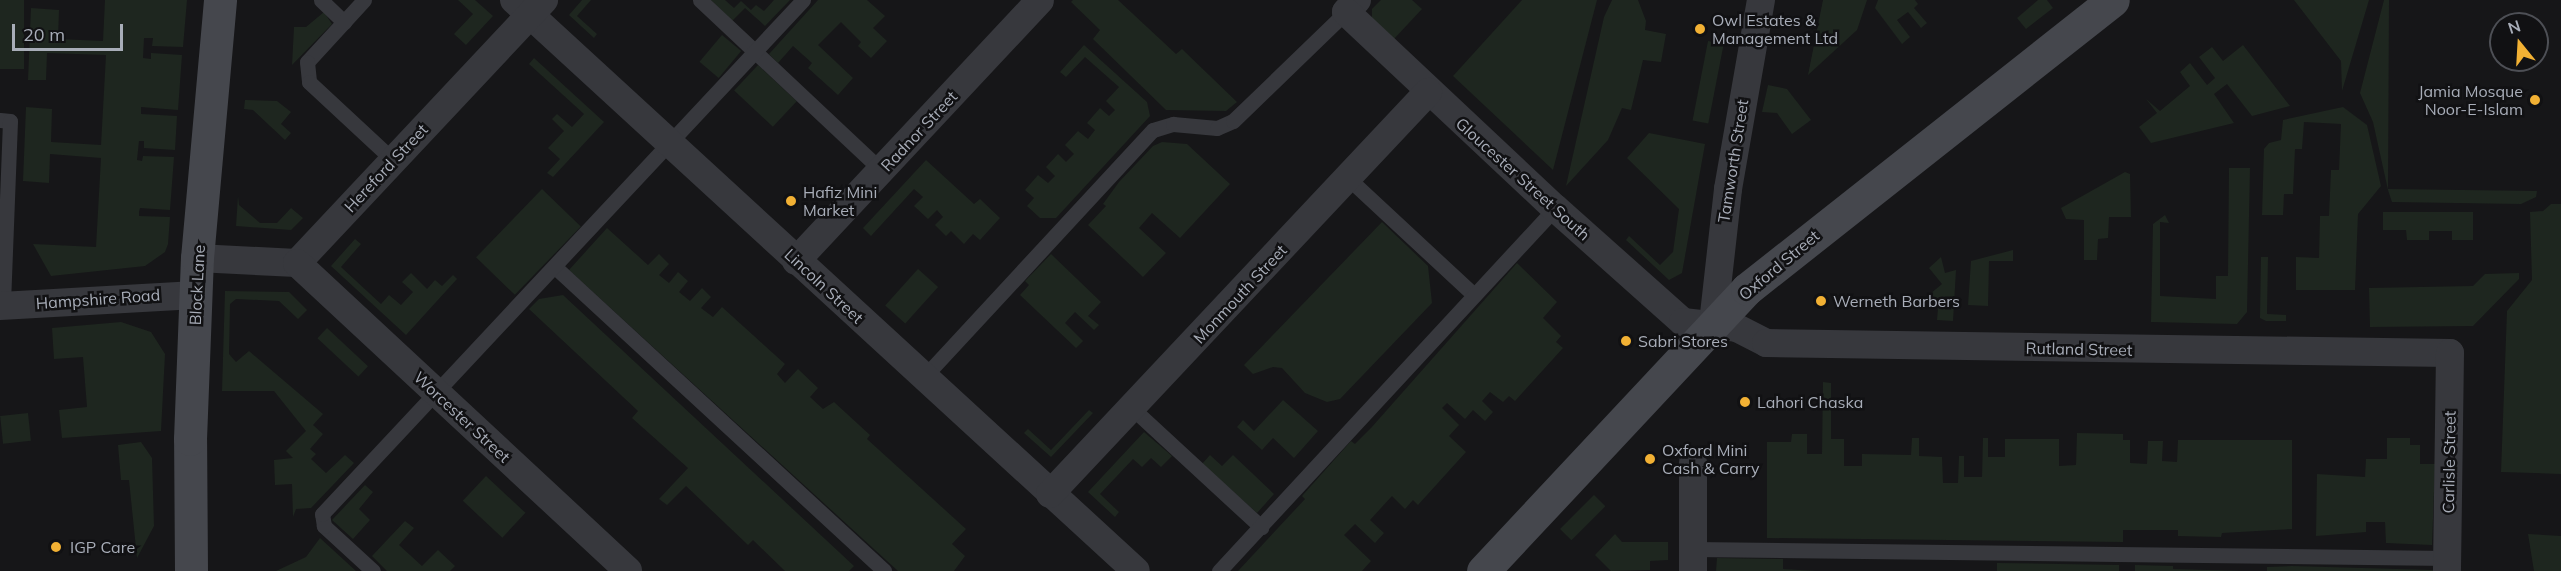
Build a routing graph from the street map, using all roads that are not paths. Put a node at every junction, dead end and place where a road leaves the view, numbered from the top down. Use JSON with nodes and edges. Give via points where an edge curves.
{"nodes":[{"id":1,"x":220,"y":0,"type":"edge"},
{"id":2,"x":321,"y":0,"type":"edge"},
{"id":3,"x":364,"y":0,"type":"edge"},
{"id":4,"x":700,"y":0,"type":"edge"},
{"id":5,"x":803,"y":0,"type":"edge"},
{"id":6,"x":1040,"y":0,"type":"edge"},
{"id":7,"x":1761,"y":0,"type":"edge"},
{"id":8,"x":2114,"y":0,"type":"edge"},
{"id":9,"x":529,"y":5,"type":"edge"},
{"id":10,"x":1351,"y":6,"type":"edge"},
{"id":11,"x":344,"y":22,"type":"junction"},
{"id":12,"x":755,"y":52,"type":"junction"},
{"id":13,"x":1428,"y":92,"type":"junction"},
{"id":14,"x":0,"y":120,"type":"edge"},
{"id":15,"x":670,"y":144,"type":"junction"},
{"id":16,"x":393,"y":160,"type":"junction"},
{"id":17,"x":882,"y":171,"type":"junction"},
{"id":18,"x":1348,"y":178,"type":"junction"},
{"id":19,"x":1555,"y":208,"type":"junction"},
{"id":20,"x":197,"y":258,"type":"junction"},
{"id":21,"x":796,"y":261,"type":"junction"},
{"id":22,"x":297,"y":263,"type":"junction"},
{"id":23,"x":555,"y":267,"type":"junction"},
{"id":24,"x":196,"y":295,"type":"junction"},
{"id":25,"x":1474,"y":295,"type":"junction"},
{"id":26,"x":2,"y":306,"type":"edge"},
{"id":27,"x":1713,"y":323,"type":"junction"},
{"id":28,"x":2450,"y":353,"type":"joint"},
{"id":29,"x":923,"y":378,"type":"junction"},
{"id":30,"x":436,"y":392,"type":"junction"},
{"id":31,"x":1132,"y":408,"type":"junction"},
{"id":32,"x":1693,"y":463,"type":"dead end"},
{"id":33,"x":1050,"y":494,"type":"junction"},
{"id":34,"x":1261,"y":527,"type":"junction"},
{"id":35,"x":1693,"y":560,"type":"edge"},
{"id":36,"x":2448,"y":564,"type":"edge"},
{"id":37,"x":191,"y":571,"type":"edge"},
{"id":38,"x":374,"y":571,"type":"edge"},
{"id":39,"x":628,"y":571,"type":"edge"},
{"id":40,"x":884,"y":571,"type":"edge"},
{"id":41,"x":1136,"y":571,"type":"edge"},
{"id":42,"x":1219,"y":571,"type":"edge"},
{"id":43,"x":1483,"y":571,"type":"edge"}],
"edges":[{"from":1,"to":20,"type":"main road","name":"Block Lane"},
{"from":2,"to":11,"type":"lane"},
{"from":3,"to":11,"type":"lane"},
{"from":4,"to":12,"type":"lane"},
{"from":5,"to":12,"type":"lane"},
{"from":6,"to":17,"type":"street","name":"Radnor Street"},
{"from":7,"to":27,"type":"street","name":"Tamworth Street","via":[[1728,189]]},
{"from":8,"to":27,"type":"main road","name":"Oxford Street","via":[[1747,289]]},
{"from":9,"to":15,"type":"street","name":"Lincoln Street"},
{"from":9,"to":16,"type":"street","name":"Hereford Street"},
{"from":10,"to":13,"type":"street","name":"Gloucester Street South"},
{"from":10,"to":29,"type":"lane","via":[[1233,121],[1217,128],[1173,124],[1153,130]]},
{"from":11,"to":16,"type":"lane","via":[[307,62],[309,82]]},
{"from":12,"to":15,"type":"lane"},
{"from":12,"to":17,"type":"lane"},
{"from":13,"to":18,"type":"street","name":"Monmouth Street"},
{"from":13,"to":19,"type":"street","name":"Gloucester Street South"},
{"from":14,"to":26,"type":"lane","via":[[10,121]]},
{"from":15,"to":21,"type":"street","name":"Lincoln Street"},
{"from":15,"to":23,"type":"lane"},
{"from":16,"to":22,"type":"street","name":"Hereford Street"},
{"from":17,"to":21,"type":"street","name":"Radnor Street"},
{"from":18,"to":25,"type":"lane"},
{"from":18,"to":31,"type":"street","name":"Monmouth Street"},
{"from":19,"to":25,"type":"lane"},
{"from":19,"to":27,"type":"street","name":"Gloucester Street South","via":[[1683,322]]},
{"from":20,"to":22,"type":"street"},
{"from":20,"to":24,"type":"main road","name":"Block Lane"},
{"from":21,"to":29,"type":"street","name":"Lincoln Street"},
{"from":22,"to":30,"type":"street","name":"Worcester Street"},
{"from":23,"to":30,"type":"lane"},
{"from":23,"to":40,"type":"lane"},
{"from":24,"to":26,"type":"street","name":"Hampshire Road"},
{"from":24,"to":37,"type":"main road","name":"Block Lane","via":[[190,439]]},
{"from":25,"to":34,"type":"lane"},
{"from":27,"to":28,"type":"street","name":"Rutland Street","via":[[1737,328],[1766,343]]},
{"from":27,"to":43,"type":"main road","name":"Oxford Street"},
{"from":28,"to":36,"type":"street","name":"Carlisle Street"},
{"from":29,"to":33,"type":"street","name":"Lincoln Street"},
{"from":30,"to":38,"type":"lane","via":[[322,514],[324,526]]},
{"from":30,"to":39,"type":"street","name":"Worcester Street"},
{"from":31,"to":33,"type":"street","name":"Monmouth Street"},
{"from":31,"to":34,"type":"lane"},
{"from":32,"to":35,"type":"street"},
{"from":33,"to":41,"type":"street","name":"Lincoln Street"},
{"from":34,"to":42,"type":"lane"},
{"from":35,"to":36,"type":"lane"}]}
